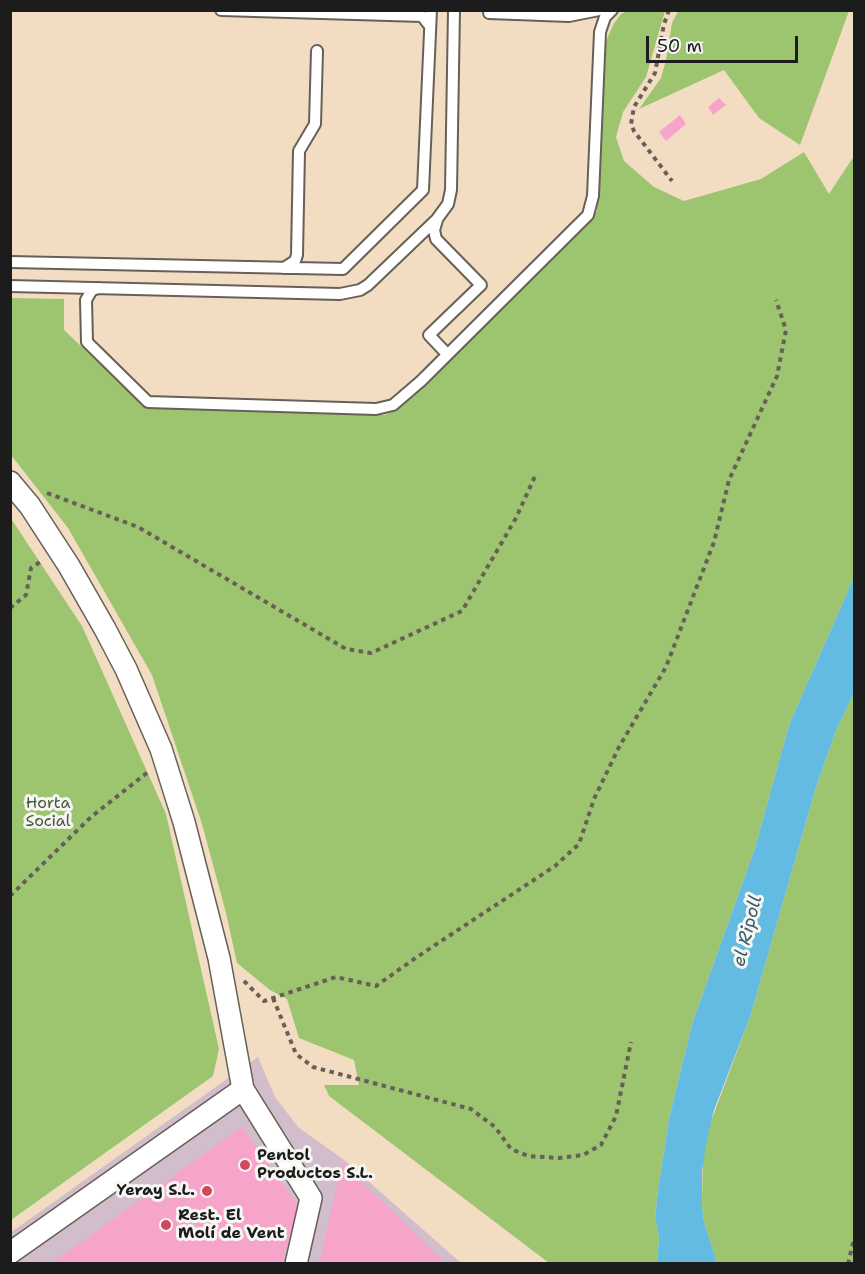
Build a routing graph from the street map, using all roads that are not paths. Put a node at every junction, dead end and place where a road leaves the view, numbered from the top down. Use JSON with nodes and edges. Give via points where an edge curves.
{"nodes":[{"id":1,"x":221,"y":10,"type":"edge"},
{"id":2,"x":431,"y":10,"type":"edge"},
{"id":3,"x":454,"y":10,"type":"edge"},
{"id":4,"x":599,"y":10,"type":"edge"},
{"id":5,"x":612,"y":10,"type":"edge"},
{"id":6,"x":489,"y":14,"type":"dead end"},
{"id":7,"x":429,"y":25,"type":"junction"},
{"id":8,"x":317,"y":51,"type":"dead end"},
{"id":9,"x":437,"y":219,"type":"junction"},
{"id":10,"x":10,"y":262,"type":"edge"},
{"id":11,"x":283,"y":268,"type":"junction"},
{"id":12,"x":10,"y":286,"type":"edge"},
{"id":13,"x":99,"y":288,"type":"junction"},
{"id":14,"x":447,"y":354,"type":"junction"},
{"id":15,"x":10,"y":482,"type":"edge"},
{"id":16,"x":243,"y":1089,"type":"junction"},
{"id":17,"x":10,"y":1253,"type":"edge"},
{"id":18,"x":296,"y":1263,"type":"edge"}],
"edges":[{"from":1,"to":7,"type":"lane","via":[[422,16]]},
{"from":2,"to":7,"type":"lane"},
{"from":3,"to":9,"type":"lane","via":[[451,190],[448,204]]},
{"from":4,"to":6,"type":"lane","via":[[569,16]]},
{"from":5,"to":14,"type":"lane","via":[[600,32],[593,196],[588,215]]},
{"from":7,"to":11,"type":"lane","via":[[423,190],[343,269]]},
{"from":8,"to":11,"type":"lane","via":[[315,124],[299,151],[297,255]]},
{"from":9,"to":13,"type":"lane","via":[[368,285],[350,293]]},
{"from":9,"to":14,"type":"lane","via":[[436,239],[481,285],[429,336]]},
{"from":10,"to":11,"type":"lane"},
{"from":12,"to":13,"type":"lane"},
{"from":13,"to":14,"type":"lane","via":[[87,296],[87,342],[148,402],[385,409],[400,400]]},
{"from":15,"to":16,"type":"street","via":[[59,551],[126,669],[164,759],[219,958]]},
{"from":16,"to":17,"type":"street"},
{"from":16,"to":18,"type":"street","via":[[311,1198]]}]}
